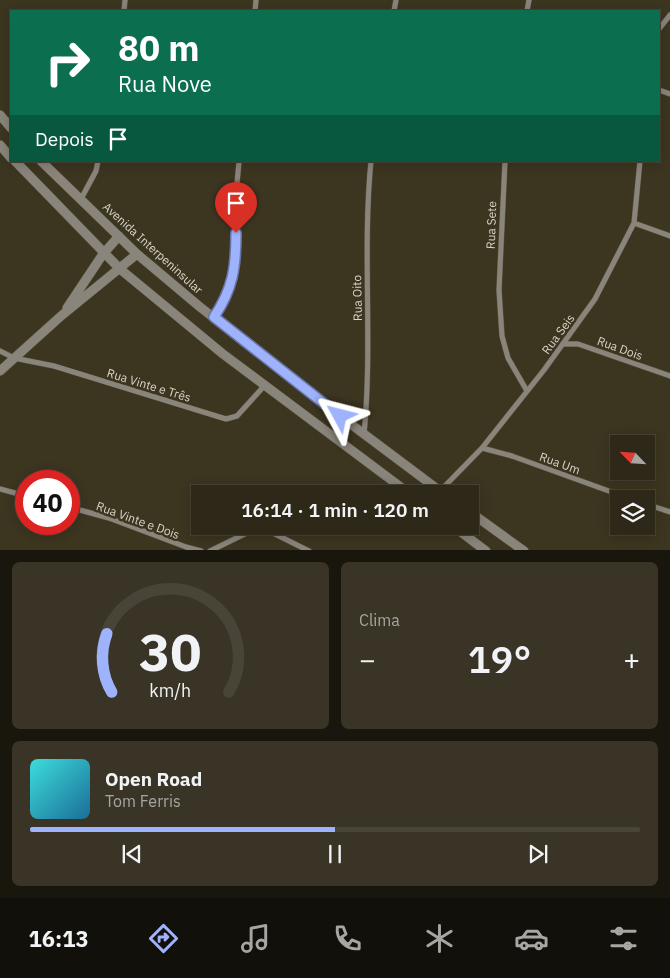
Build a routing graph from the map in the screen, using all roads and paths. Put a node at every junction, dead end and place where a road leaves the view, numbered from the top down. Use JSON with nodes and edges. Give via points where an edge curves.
{"nodes":[{"id":1,"x":670,"y":16,"type":"edge"},
{"id":2,"x":660,"y":28,"type":"edge"},
{"id":3,"x":0,"y":115,"type":"edge"},
{"id":4,"x":10,"y":127,"type":"edge"},
{"id":5,"x":1,"y":148,"type":"edge"},
{"id":6,"x":10,"y":157,"type":"edge"},
{"id":7,"x":15,"y":162,"type":"edge"},
{"id":8,"x":42,"y":162,"type":"edge"},
{"id":9,"x":98,"y":162,"type":"edge"},
{"id":10,"x":239,"y":162,"type":"edge"},
{"id":11,"x":371,"y":162,"type":"edge"},
{"id":12,"x":505,"y":162,"type":"edge"},
{"id":13,"x":640,"y":162,"type":"edge"},
{"id":14,"x":81,"y":199,"type":"junction"},
{"id":15,"x":634,"y":222,"type":"junction"},
{"id":16,"x":119,"y":236,"type":"junction"},
{"id":17,"x":670,"y":236,"type":"edge"},
{"id":18,"x":103,"y":254,"type":"junction"},
{"id":19,"x":137,"y":254,"type":"junction"},
{"id":20,"x":120,"y":269,"type":"junction"},
{"id":21,"x":61,"y":316,"type":"junction"},
{"id":22,"x":214,"y":317,"type":"junction"},
{"id":23,"x":562,"y":344,"type":"junction"},
{"id":24,"x":0,"y":351,"type":"edge"},
{"id":25,"x":14,"y":358,"type":"junction"},
{"id":26,"x":0,"y":371,"type":"edge"},
{"id":27,"x":670,"y":376,"type":"edge"},
{"id":28,"x":265,"y":384,"type":"junction"},
{"id":29,"x":527,"y":391,"type":"junction"},
{"id":30,"x":364,"y":434,"type":"junction"},
{"id":31,"x":482,"y":448,"type":"junction"},
{"id":32,"x":398,"y":485,"type":"edge"},
{"id":33,"x":433,"y":485,"type":"edge"},
{"id":34,"x":448,"y":485,"type":"edge"},
{"id":35,"x":0,"y":489,"type":"edge"},
{"id":36,"x":610,"y":491,"type":"edge"},
{"id":37,"x":15,"y":493,"type":"edge"},
{"id":38,"x":655,"y":507,"type":"edge"},
{"id":39,"x":80,"y":510,"type":"edge"},
{"id":40,"x":670,"y":512,"type":"edge"},
{"id":41,"x":479,"y":518,"type":"edge"},
{"id":42,"x":466,"y":535,"type":"edge"},
{"id":43,"x":201,"y":550,"type":"edge"},
{"id":44,"x":210,"y":550,"type":"edge"},
{"id":45,"x":309,"y":550,"type":"edge"},
{"id":46,"x":486,"y":550,"type":"edge"},
{"id":47,"x":524,"y":550,"type":"edge"}],
"edges":[{"from":1,"to":2,"type":"street"},
{"from":3,"to":4,"type":"street"},
{"from":5,"to":6,"type":"street"},
{"from":7,"to":18,"type":"street"},
{"from":8,"to":14,"type":"street","name":"Avenida Interpeninsular"},
{"from":9,"to":14,"type":"street"},
{"from":10,"to":22,"type":"street","via":[[236,266],[226,299]]},
{"from":11,"to":30,"type":"street","name":"Rua Oito","via":[[367,203],[368,378]]},
{"from":12,"to":29,"type":"street","name":"Rua Sete","via":[[499,290],[504,343],[508,358]]},
{"from":13,"to":15,"type":"street","name":"Rua Seis"},
{"from":14,"to":16,"type":"street","name":"Avenida Interpeninsular"},
{"from":15,"to":17,"type":"street"},
{"from":15,"to":23,"type":"street","name":"Rua Seis","via":[[595,299]]},
{"from":16,"to":18,"type":"street"},
{"from":16,"to":19,"type":"street","name":"Avenida Interpeninsular"},
{"from":18,"to":20,"type":"street"},
{"from":18,"to":21,"type":"street"},
{"from":19,"to":20,"type":"street"},
{"from":19,"to":22,"type":"street","name":"Avenida Interpeninsular"},
{"from":20,"to":21,"type":"street"},
{"from":20,"to":28,"type":"street","via":[[223,354]]},
{"from":21,"to":25,"type":"street"},
{"from":22,"to":30,"type":"street","name":"Avenida Interpeninsular"},
{"from":23,"to":27,"type":"street","name":"Rua Dois","via":[[578,344]]},
{"from":23,"to":29,"type":"street","name":"Rua Seis"},
{"from":24,"to":25,"type":"street","name":"Rua Vinte e Três"},
{"from":25,"to":26,"type":"street"},
{"from":25,"to":28,"type":"street","name":"Rua Vinte e Três","via":[[73,372],[226,420],[237,416]]},
{"from":28,"to":32,"type":"street"},
{"from":29,"to":31,"type":"street","name":"Rua Seis"},
{"from":30,"to":33,"type":"street","name":"Avenida Interpeninsular"},
{"from":31,"to":34,"type":"street","name":"Rua Seis"},
{"from":31,"to":36,"type":"street","name":"Rua Um"},
{"from":35,"to":37,"type":"street"},
{"from":38,"to":40,"type":"street"},
{"from":39,"to":43,"type":"street","name":"Rua Vinte e Dois"},
{"from":41,"to":47,"type":"street"},
{"from":42,"to":46,"type":"street"},
{"from":44,"to":45,"type":"street","via":[[257,528]]}]}
